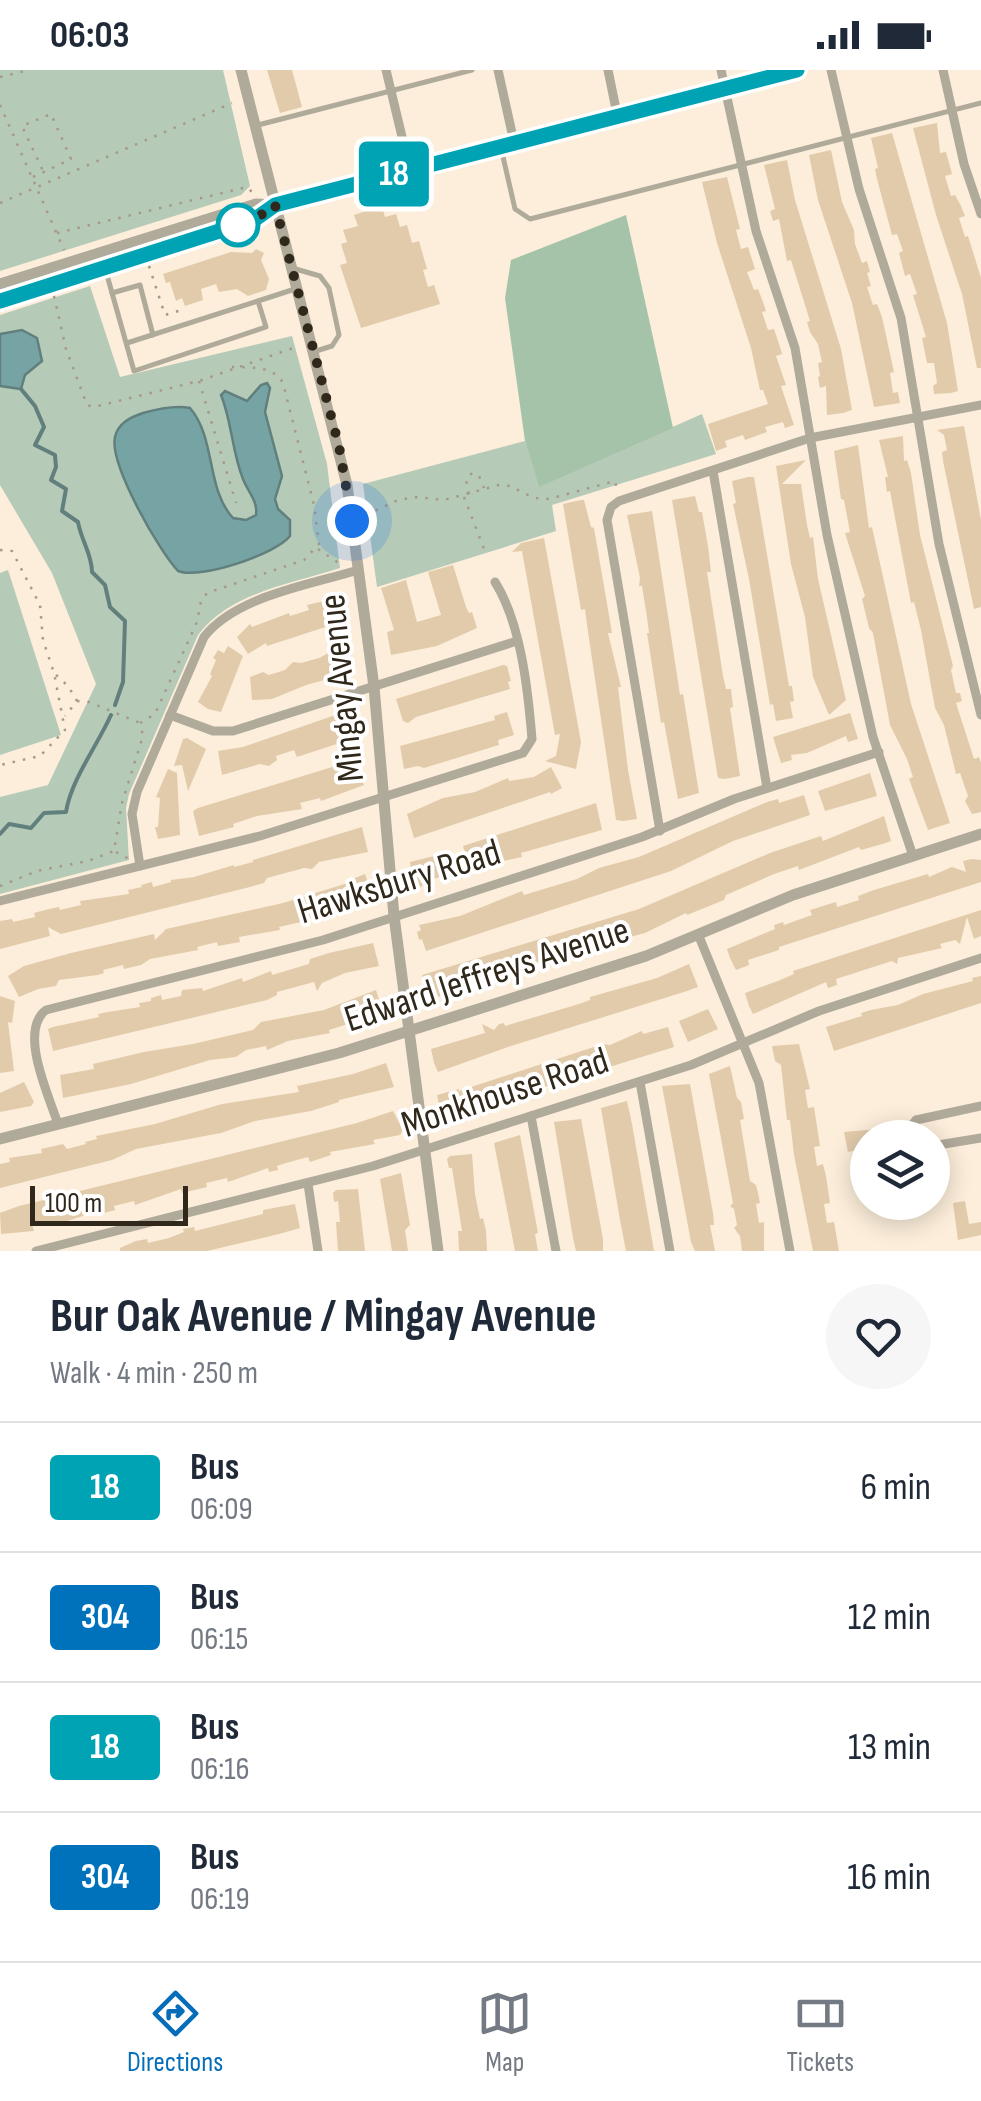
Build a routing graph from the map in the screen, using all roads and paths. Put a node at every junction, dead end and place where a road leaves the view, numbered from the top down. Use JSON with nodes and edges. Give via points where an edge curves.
{"nodes":[{"id":1,"x":29,"y":70,"type":"edge"},
{"id":2,"x":241,"y":70,"type":"edge"},
{"id":3,"x":386,"y":70,"type":"edge"},
{"id":4,"x":472,"y":70,"type":"edge"},
{"id":5,"x":498,"y":70,"type":"edge"},
{"id":6,"x":608,"y":70,"type":"edge"},
{"id":7,"x":721,"y":70,"type":"edge"},
{"id":8,"x":796,"y":70,"type":"edge"},
{"id":9,"x":831,"y":70,"type":"edge"},
{"id":10,"x":943,"y":70,"type":"edge"},
{"id":11,"x":0,"y":77,"type":"edge"},
{"id":12,"x":726,"y":88,"type":"junction"},
{"id":13,"x":390,"y":90,"type":"junction"},
{"id":14,"x":232,"y":102,"type":"dead end"},
{"id":15,"x":981,"y":103,"type":"edge"},
{"id":16,"x":0,"y":105,"type":"edge"},
{"id":17,"x":952,"y":110,"type":"junction"},
{"id":18,"x":617,"y":114,"type":"junction"},
{"id":19,"x":256,"y":126,"type":"junction"},
{"id":20,"x":847,"y":136,"type":"junction"},
{"id":21,"x":514,"y":142,"type":"junction"},
{"id":22,"x":500,"y":146,"type":"junction"},
{"id":23,"x":742,"y":164,"type":"junction"},
{"id":24,"x":410,"y":170,"type":"junction"},
{"id":25,"x":43,"y":172,"type":"junction"},
{"id":26,"x":33,"y":176,"type":"junction"},
{"id":27,"x":38,"y":187,"type":"junction"},
{"id":28,"x":253,"y":192,"type":"dead end"},
{"id":29,"x":0,"y":203,"type":"edge"},
{"id":30,"x":275,"y":205,"type":"junction"},
{"id":31,"x":981,"y":214,"type":"edge"},
{"id":32,"x":57,"y":234,"type":"junction"},
{"id":33,"x":65,"y":252,"type":"dead end"},
{"id":34,"x":149,"y":266,"type":"dead end"},
{"id":35,"x":290,"y":267,"type":"junction"},
{"id":36,"x":105,"y":268,"type":"junction"},
{"id":37,"x":0,"y":284,"type":"edge"},
{"id":38,"x":163,"y":284,"type":"dead end"},
{"id":39,"x":156,"y":286,"type":"junction"},
{"id":40,"x":296,"y":289,"type":"junction"},
{"id":41,"x":112,"y":293,"type":"junction"},
{"id":42,"x":258,"y":301,"type":"junction"},
{"id":43,"x":0,"y":302,"type":"edge"},
{"id":44,"x":182,"y":310,"type":"dead end"},
{"id":45,"x":153,"y":334,"type":"junction"},
{"id":46,"x":127,"y":343,"type":"junction"},
{"id":47,"x":312,"y":352,"type":"junction"},
{"id":48,"x":198,"y":381,"type":"dead end"},
{"id":49,"x":981,"y":405,"type":"edge"},
{"id":50,"x":918,"y":415,"type":"junction"},
{"id":51,"x":810,"y":438,"type":"junction"},
{"id":52,"x":713,"y":472,"type":"junction"},
{"id":53,"x":484,"y":490,"type":"junction"},
{"id":54,"x":618,"y":493,"type":"dead end"},
{"id":55,"x":466,"y":495,"type":"junction"},
{"id":56,"x":236,"y":503,"type":"dead end"},
{"id":57,"x":366,"y":515,"type":"dead end"},
{"id":58,"x":316,"y":548,"type":"dead end"},
{"id":59,"x":0,"y":550,"type":"edge"},
{"id":60,"x":486,"y":554,"type":"dead end"},
{"id":61,"x":342,"y":566,"type":"dead end"},
{"id":62,"x":358,"y":570,"type":"junction"},
{"id":63,"x":495,"y":582,"type":"dead end"},
{"id":64,"x":517,"y":641,"type":"junction"},
{"id":65,"x":54,"y":673,"type":"junction"},
{"id":66,"x":374,"y":687,"type":"junction"},
{"id":67,"x":76,"y":701,"type":"junction"},
{"id":68,"x":170,"y":715,"type":"junction"},
{"id":69,"x":981,"y":715,"type":"edge"},
{"id":70,"x":64,"y":717,"type":"junction"},
{"id":71,"x":140,"y":723,"type":"dead end"},
{"id":72,"x":879,"y":752,"type":"junction"},
{"id":73,"x":0,"y":765,"type":"edge"},
{"id":74,"x":767,"y":788,"type":"junction"},
{"id":75,"x":384,"y":797,"type":"junction"},
{"id":76,"x":660,"y":831,"type":"junction"},
{"id":77,"x":981,"y":834,"type":"edge"},
{"id":78,"x":114,"y":851,"type":"dead end"},
{"id":79,"x":912,"y":856,"type":"junction"},
{"id":80,"x":129,"y":858,"type":"dead end"},
{"id":81,"x":140,"y":866,"type":"junction"},
{"id":82,"x":0,"y":902,"type":"edge"},
{"id":83,"x":394,"y":916,"type":"junction"},
{"id":84,"x":698,"y":934,"type":"junction"},
{"id":85,"x":981,"y":958,"type":"edge"},
{"id":86,"x":408,"y":1031,"type":"junction"},
{"id":87,"x":744,"y":1042,"type":"junction"},
{"id":88,"x":640,"y":1082,"type":"junction"},
{"id":89,"x":981,"y":1106,"type":"edge"},
{"id":90,"x":531,"y":1116,"type":"junction"},
{"id":91,"x":916,"y":1120,"type":"edge"},
{"id":92,"x":58,"y":1124,"type":"junction"},
{"id":93,"x":0,"y":1138,"type":"edge"},
{"id":94,"x":981,"y":1138,"type":"edge"},
{"id":95,"x":950,"y":1143,"type":"edge"},
{"id":96,"x":424,"y":1150,"type":"junction"},
{"id":97,"x":308,"y":1184,"type":"junction"},
{"id":98,"x":79,"y":1246,"type":"edge"},
{"id":99,"x":36,"y":1251,"type":"edge"},
{"id":100,"x":318,"y":1251,"type":"edge"},
{"id":101,"x":438,"y":1251,"type":"edge"},
{"id":102,"x":556,"y":1251,"type":"edge"},
{"id":103,"x":670,"y":1251,"type":"edge"},
{"id":104,"x":790,"y":1251,"type":"edge"}],
"edges":[{"from":1,"to":11,"type":"path"},
{"from":2,"to":19,"type":"street","name":"Mingay Avenue"},
{"from":3,"to":13,"type":"street"},
{"from":4,"to":13,"type":"lane"},
{"from":5,"to":21,"type":"street"},
{"from":6,"to":18,"type":"street"},
{"from":7,"to":12,"type":"street"},
{"from":8,"to":12,"type":"street"},
{"from":9,"to":20,"type":"street"},
{"from":10,"to":17,"type":"street"},
{"from":12,"to":18,"type":"street"},
{"from":12,"to":23,"type":"street"},
{"from":13,"to":19,"type":"lane"},
{"from":13,"to":24,"type":"street"},
{"from":14,"to":27,"type":"path"},
{"from":15,"to":17,"type":"lane"},
{"from":16,"to":26,"type":"path"},
{"from":17,"to":20,"type":"lane"},
{"from":17,"to":31,"type":"street"},
{"from":18,"to":21,"type":"street"},
{"from":19,"to":30,"type":"street","name":"Mingay Avenue"},
{"from":20,"to":23,"type":"lane"},
{"from":20,"to":50,"type":"street","via":[[901,318]]},
{"from":21,"to":22,"type":"street"},
{"from":22,"to":23,"type":"lane","via":[[515,209],[530,219]]},
{"from":22,"to":24,"type":"street"},
{"from":23,"to":51,"type":"street","via":[[756,231],[795,348]]},
{"from":24,"to":30,"type":"street"},
{"from":25,"to":25,"type":"path","via":[[72,159],[51,114],[22,126]]},
{"from":25,"to":26,"type":"path"},
{"from":26,"to":27,"type":"path"},
{"from":27,"to":29,"type":"path"},
{"from":27,"to":32,"type":"path"},
{"from":28,"to":32,"type":"path","via":[[247,187]]},
{"from":30,"to":35,"type":"street","name":"Mingay Avenue"},
{"from":30,"to":36,"type":"street","via":[[254,220]]},
{"from":30,"to":37,"type":"street","via":[[256,204]]},
{"from":32,"to":33,"type":"path"},
{"from":34,"to":39,"type":"path"},
{"from":35,"to":40,"type":"street","name":"Mingay Avenue"},
{"from":35,"to":47,"type":"lane","via":[[320,276],[331,292],[340,335],[332,346]]},
{"from":36,"to":41,"type":"lane"},
{"from":36,"to":43,"type":"street"},
{"from":38,"to":39,"type":"path"},
{"from":39,"to":44,"type":"path","via":[[165,315]]},
{"from":40,"to":42,"type":"lane"},
{"from":40,"to":47,"type":"street","name":"Mingay Avenue"},
{"from":41,"to":45,"type":"lane","via":[[140,285]]},
{"from":41,"to":46,"type":"lane"},
{"from":42,"to":45,"type":"lane"},
{"from":42,"to":46,"type":"lane","via":[[266,327],[134,371]]},
{"from":45,"to":46,"type":"lane"},
{"from":47,"to":62,"type":"street","name":"Mingay Avenue","via":[[344,469]]},
{"from":48,"to":56,"type":"path"},
{"from":49,"to":50,"type":"street"},
{"from":50,"to":51,"type":"street"},
{"from":50,"to":69,"type":"street"},
{"from":51,"to":52,"type":"street"},
{"from":51,"to":72,"type":"street","via":[[826,535]]},
{"from":52,"to":74,"type":"street"},
{"from":52,"to":76,"type":"street","via":[[619,501],[607,520]]},
{"from":53,"to":54,"type":"path","via":[[510,486],[549,500],[614,481]]},
{"from":53,"to":55,"type":"path"},
{"from":53,"to":55,"type":"path","via":[[472,473]]},
{"from":55,"to":57,"type":"path","via":[[398,500]]},
{"from":55,"to":60,"type":"path"},
{"from":58,"to":61,"type":"path"},
{"from":59,"to":65,"type":"path","via":[[12,551],[40,605]]},
{"from":62,"to":66,"type":"street","name":"Mingay Avenue"},
{"from":62,"to":68,"type":"street","via":[[244,605],[218,620],[198,648]]},
{"from":63,"to":64,"type":"street","via":[[510,606]]},
{"from":64,"to":66,"type":"street"},
{"from":64,"to":75,"type":"street","via":[[532,733],[528,749]]},
{"from":65,"to":67,"type":"path"},
{"from":65,"to":70,"type":"path"},
{"from":66,"to":68,"type":"street","via":[[223,732]]},
{"from":66,"to":75,"type":"street","name":"Mingay Avenue"},
{"from":67,"to":70,"type":"path"},
{"from":67,"to":71,"type":"path"},
{"from":68,"to":81,"type":"street","via":[[136,792],[132,814]]},
{"from":70,"to":73,"type":"path","via":[[65,730],[40,756]]},
{"from":72,"to":74,"type":"street","name":"Hawksbury Road"},
{"from":72,"to":79,"type":"street"},
{"from":74,"to":76,"type":"street","name":"Hawksbury Road"},
{"from":75,"to":81,"type":"street"},
{"from":75,"to":83,"type":"street","name":"Mingay Avenue"},
{"from":76,"to":83,"type":"street","name":"Hawksbury Road"},
{"from":77,"to":79,"type":"street","name":"Edward Jeffreys Avenue"},
{"from":78,"to":80,"type":"path"},
{"from":79,"to":84,"type":"street","name":"Edward Jeffreys Avenue"},
{"from":81,"to":82,"type":"street"},
{"from":83,"to":86,"type":"street","name":"Mingay Avenue"},
{"from":83,"to":92,"type":"street","name":"Hawksbury Road","via":[[46,1010],[36,1020],[34,1045]]},
{"from":84,"to":86,"type":"street","name":"Edward Jeffreys Avenue"},
{"from":84,"to":87,"type":"street"},
{"from":85,"to":87,"type":"street","name":"Monkhouse Road"},
{"from":86,"to":92,"type":"street","name":"Edward Jeffreys Avenue"},
{"from":86,"to":96,"type":"street","name":"Mingay Avenue"},
{"from":87,"to":88,"type":"street","name":"Monkhouse Road"},
{"from":87,"to":104,"type":"street","via":[[759,1082]]},
{"from":88,"to":90,"type":"street","name":"Monkhouse Road"},
{"from":88,"to":103,"type":"street"},
{"from":89,"to":91,"type":"street"},
{"from":90,"to":96,"type":"street","name":"Monkhouse Road"},
{"from":90,"to":102,"type":"street"},
{"from":92,"to":93,"type":"street","name":"Edward Jeffreys Avenue"},
{"from":94,"to":95,"type":"street"},
{"from":96,"to":97,"type":"street","name":"Monkhouse Road"},
{"from":96,"to":101,"type":"street","name":"Mingay Avenue"},
{"from":97,"to":98,"type":"street","name":"Monkhouse Road"},
{"from":97,"to":100,"type":"street"},
{"from":98,"to":99,"type":"street","name":"Monkhouse Road"}]}
